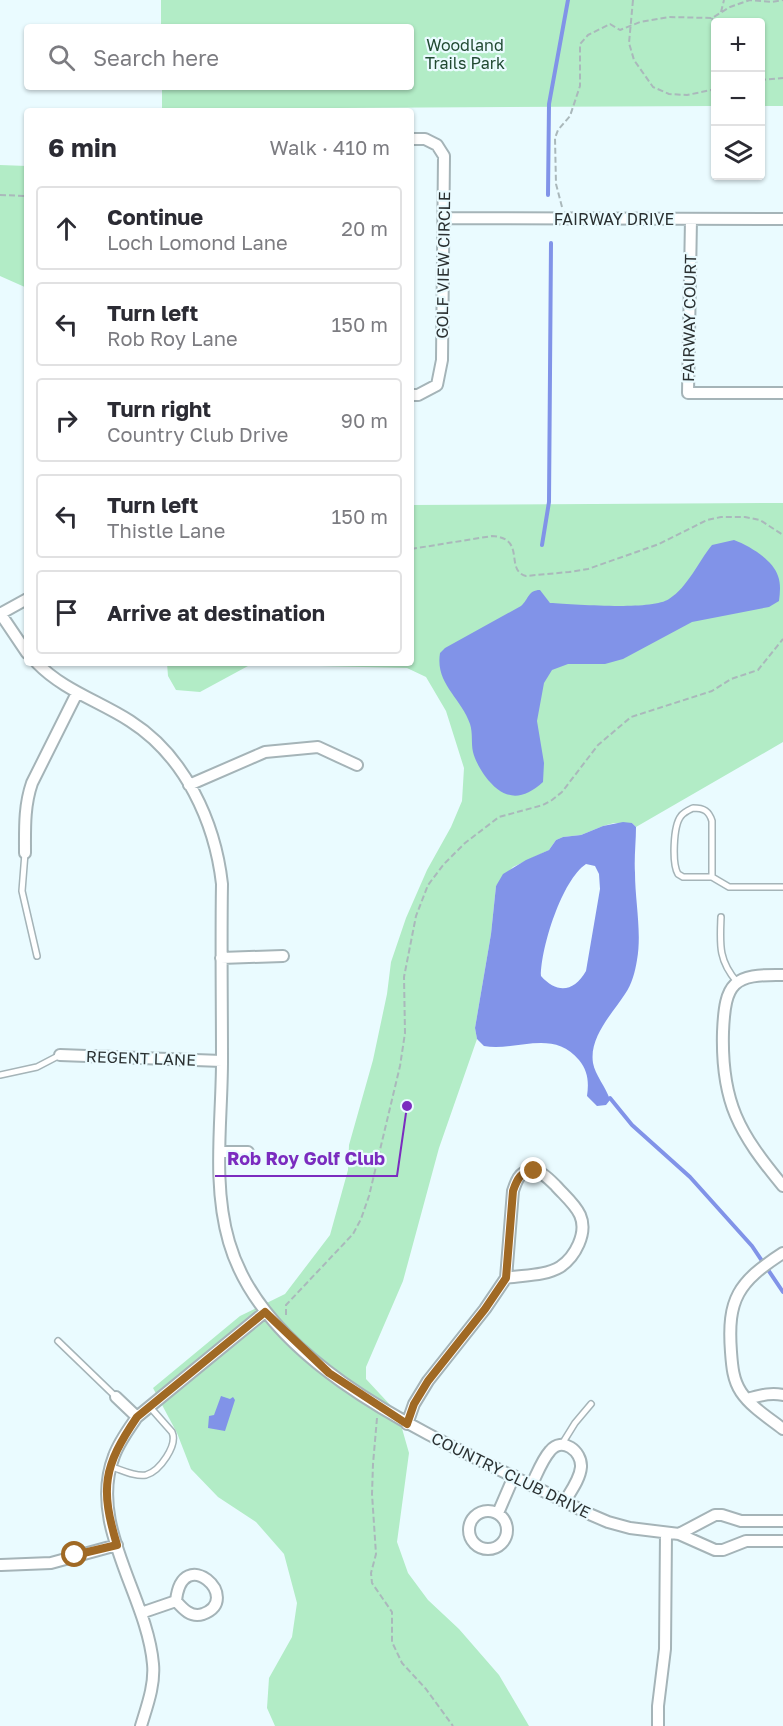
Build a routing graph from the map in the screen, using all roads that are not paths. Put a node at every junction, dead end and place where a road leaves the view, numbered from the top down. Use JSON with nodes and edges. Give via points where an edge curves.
{"nodes":[{"id":1,"x":414,"y":139,"type":"edge"},
{"id":2,"x":445,"y":218,"type":"junction"},
{"id":3,"x":691,"y":219,"type":"junction"},
{"id":4,"x":783,"y":219,"type":"edge"},
{"id":5,"x":783,"y":393,"type":"edge"},
{"id":6,"x":414,"y":395,"type":"edge"},
{"id":7,"x":24,"y":601,"type":"edge"},
{"id":8,"x":0,"y":613,"type":"edge"},
{"id":9,"x":24,"y":648,"type":"edge"},
{"id":10,"x":41,"y":666,"type":"edge"},
{"id":11,"x":77,"y":693,"type":"junction"},
{"id":12,"x":357,"y":765,"type":"dead end"},
{"id":13,"x":189,"y":785,"type":"junction"},
{"id":14,"x":25,"y":853,"type":"joint"},
{"id":15,"x":712,"y":877,"type":"junction"},
{"id":16,"x":783,"y":887,"type":"edge"},
{"id":17,"x":721,"y":917,"type":"dead end"},
{"id":18,"x":37,"y":956,"type":"dead end"},
{"id":19,"x":283,"y":956,"type":"dead end"},
{"id":20,"x":221,"y":958,"type":"junction"},
{"id":21,"x":783,"y":975,"type":"edge"},
{"id":22,"x":737,"y":982,"type":"junction"},
{"id":23,"x":60,"y":1055,"type":"joint"},
{"id":24,"x":222,"y":1061,"type":"junction"},
{"id":25,"x":0,"y":1075,"type":"edge"},
{"id":26,"x":220,"y":1152,"type":"junction"},
{"id":27,"x":249,"y":1152,"type":"dead end"},
{"id":28,"x":783,"y":1186,"type":"edge"},
{"id":29,"x":783,"y":1253,"type":"edge"},
{"id":30,"x":506,"y":1278,"type":"junction"},
{"id":31,"x":265,"y":1312,"type":"junction"},
{"id":32,"x":58,"y":1341,"type":"dead end"},
{"id":33,"x":783,"y":1395,"type":"edge"},
{"id":34,"x":116,"y":1397,"type":"joint"},
{"id":35,"x":747,"y":1400,"type":"junction"},
{"id":36,"x":591,"y":1404,"type":"dead end"},
{"id":37,"x":149,"y":1406,"type":"junction"},
{"id":38,"x":137,"y":1417,"type":"junction"},
{"id":39,"x":407,"y":1424,"type":"junction"},
{"id":40,"x":783,"y":1429,"type":"edge"},
{"id":41,"x":561,"y":1445,"type":"junction"},
{"id":42,"x":111,"y":1467,"type":"junction"},
{"id":43,"x":514,"y":1476,"type":"junction"},
{"id":44,"x":531,"y":1484,"type":"junction"},
{"id":45,"x":565,"y":1502,"type":"junction"},
{"id":46,"x":498,"y":1513,"type":"dead end"},
{"id":47,"x":783,"y":1521,"type":"edge"},
{"id":48,"x":666,"y":1533,"type":"junction"},
{"id":49,"x":679,"y":1534,"type":"junction"},
{"id":50,"x":783,"y":1541,"type":"edge"},
{"id":51,"x":117,"y":1545,"type":"junction"},
{"id":52,"x":1,"y":1565,"type":"edge"},
{"id":53,"x":176,"y":1601,"type":"dead end"},
{"id":54,"x":141,"y":1613,"type":"junction"},
{"id":55,"x":141,"y":1726,"type":"edge"},
{"id":56,"x":658,"y":1726,"type":"edge"}],
"edges":[{"from":1,"to":2,"type":"street","name":"GOLF VIEW CIRCLE","via":[[437,145],[444,156]]},
{"from":2,"to":3,"type":"street","name":"FAIRWAY DRIVE"},
{"from":2,"to":6,"type":"street","name":"GOLF VIEW CIRCLE","via":[[442,360],[437,384]]},
{"from":3,"to":4,"type":"street","name":"FAIRWAY DRIVE"},
{"from":3,"to":5,"type":"street","name":"FAIRWAY COURT","via":[[687,393]]},
{"from":7,"to":8,"type":"street"},
{"from":8,"to":9,"type":"street"},
{"from":10,"to":11,"type":"street","name":"COUNTRY CLUB DRIVE"},
{"from":11,"to":13,"type":"street","name":"COUNTRY CLUB DRIVE","via":[[132,722],[153,739]]},
{"from":11,"to":14,"type":"street","via":[[27,798]]},
{"from":12,"to":13,"type":"street","via":[[318,747],[266,752]]},
{"from":13,"to":20,"type":"street","name":"COUNTRY CLUB DRIVE","via":[[219,858]]},
{"from":14,"to":18,"type":"lane","via":[[22,891]]},
{"from":15,"to":15,"type":"lane","via":[[712,821],[705,810],[693,808],[680,817],[677,825],[675,871],[683,877]]},
{"from":15,"to":16,"type":"lane","via":[[729,887]]},
{"from":17,"to":22,"type":"lane","via":[[723,961]]},
{"from":19,"to":20,"type":"street"},
{"from":20,"to":24,"type":"street","name":"COUNTRY CLUB DRIVE"},
{"from":21,"to":22,"type":"street","via":[[754,975]]},
{"from":22,"to":28,"type":"street","via":[[726,997],[724,1008],[722,1051],[728,1099],[759,1158]]},
{"from":23,"to":24,"type":"street","name":"REGENT LANE"},
{"from":23,"to":25,"type":"lane","via":[[37,1067]]},
{"from":24,"to":26,"type":"street","name":"COUNTRY CLUB DRIVE"},
{"from":26,"to":27,"type":"street"},
{"from":26,"to":31,"type":"street","name":"COUNTRY CLUB DRIVE","via":[[222,1212],[228,1241],[236,1264]]},
{"from":29,"to":35,"type":"street","via":[[737,1294],[731,1314],[735,1381]]},
{"from":30,"to":30,"type":"street","via":[[513,1191],[521,1174],[534,1171],[547,1177],[573,1205],[580,1215],[582,1234],[571,1257],[561,1266],[549,1272]]},
{"from":30,"to":39,"type":"street","via":[[428,1381]]},
{"from":31,"to":37,"type":"street"},
{"from":31,"to":39,"type":"street","name":"COUNTRY CLUB DRIVE","via":[[329,1373]]},
{"from":32,"to":34,"type":"lane"},
{"from":33,"to":35,"type":"street","via":[[764,1394]]},
{"from":34,"to":38,"type":"street"},
{"from":35,"to":40,"type":"street"},
{"from":36,"to":41,"type":"lane"},
{"from":37,"to":38,"type":"street"},
{"from":37,"to":42,"type":"lane","via":[[174,1436],[162,1462],[152,1472],[141,1475]]},
{"from":38,"to":42,"type":"street","via":[[122,1439]]},
{"from":39,"to":43,"type":"street","name":"COUNTRY CLUB DRIVE"},
{"from":41,"to":44,"type":"street","via":[[549,1451]]},
{"from":41,"to":45,"type":"street","via":[[573,1448],[581,1462],[579,1477]]},
{"from":42,"to":51,"type":"street","via":[[106,1494]]},
{"from":43,"to":44,"type":"street","name":"COUNTRY CLUB DRIVE"},
{"from":43,"to":46,"type":"street"},
{"from":44,"to":45,"type":"street","name":"COUNTRY CLUB DRIVE"},
{"from":45,"to":48,"type":"street","name":"COUNTRY CLUB DRIVE","via":[[608,1522]]},
{"from":47,"to":49,"type":"street","via":[[741,1521],[715,1515]]},
{"from":48,"to":49,"type":"street","name":"COUNTRY CLUB DRIVE"},
{"from":48,"to":56,"type":"street","via":[[665,1649]]},
{"from":49,"to":50,"type":"street","name":"COUNTRY CLUB DRIVE","via":[[715,1550],[747,1541]]},
{"from":51,"to":52,"type":"street","via":[[51,1563]]},
{"from":51,"to":54,"type":"street"},
{"from":53,"to":54,"type":"street"},
{"from":54,"to":55,"type":"street","via":[[153,1681]]}]}
